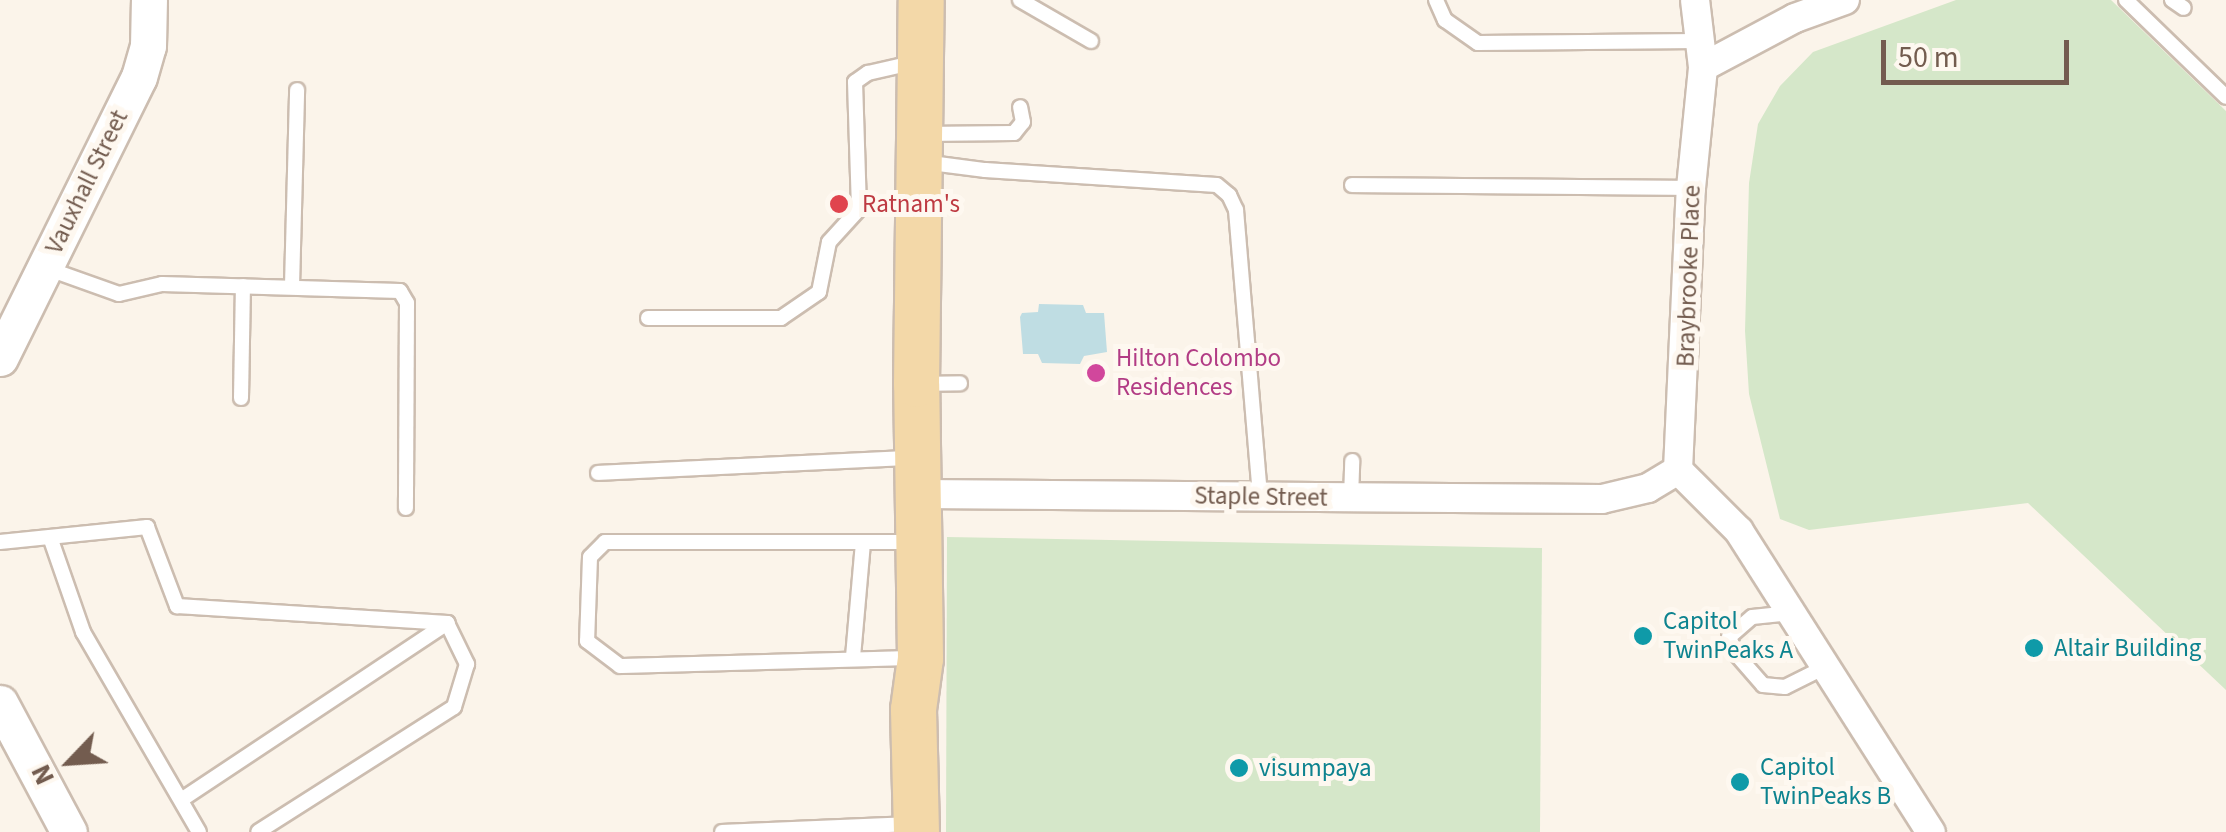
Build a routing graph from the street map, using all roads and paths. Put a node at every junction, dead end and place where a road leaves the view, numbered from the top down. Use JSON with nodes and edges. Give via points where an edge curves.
{"nodes":[{"id":1,"x":149,"y":0,"type":"edge"},
{"id":2,"x":921,"y":0,"type":"edge"},
{"id":3,"x":1020,"y":0,"type":"edge"},
{"id":4,"x":1436,"y":0,"type":"edge"},
{"id":5,"x":1695,"y":0,"type":"edge"},
{"id":6,"x":1845,"y":0,"type":"edge"},
{"id":7,"x":2126,"y":0,"type":"edge"},
{"id":8,"x":1090,"y":41,"type":"dead end"},
{"id":9,"x":1700,"y":54,"type":"junction"},
{"id":10,"x":918,"y":62,"type":"junction"},
{"id":11,"x":297,"y":90,"type":"dead end"},
{"id":12,"x":2226,"y":97,"type":"edge"},
{"id":13,"x":1020,"y":107,"type":"dead end"},
{"id":14,"x":917,"y":147,"type":"junction"},
{"id":15,"x":1352,"y":185,"type":"dead end"},
{"id":16,"x":1691,"y":188,"type":"junction"},
{"id":17,"x":45,"y":267,"type":"junction"},
{"id":18,"x":243,"y":286,"type":"junction"},
{"id":19,"x":292,"y":286,"type":"junction"},
{"id":20,"x":648,"y":318,"type":"dead end"},
{"id":21,"x":0,"y":358,"type":"edge"},
{"id":22,"x":960,"y":383,"type":"dead end"},
{"id":23,"x":916,"y":384,"type":"junction"},
{"id":24,"x":241,"y":398,"type":"dead end"},
{"id":25,"x":1352,"y":461,"type":"dead end"},
{"id":26,"x":1678,"y":470,"type":"junction"},
{"id":27,"x":598,"y":473,"type":"dead end"},
{"id":28,"x":918,"y":476,"type":"junction"},
{"id":29,"x":1260,"y":497,"type":"junction"},
{"id":30,"x":1350,"y":498,"type":"junction"},
{"id":31,"x":406,"y":508,"type":"dead end"},
{"id":32,"x":50,"y":537,"type":"junction"},
{"id":33,"x":0,"y":542,"type":"edge"},
{"id":34,"x":864,"y":542,"type":"junction"},
{"id":35,"x":921,"y":542,"type":"junction"},
{"id":36,"x":1791,"y":613,"type":"junction"},
{"id":37,"x":448,"y":623,"type":"junction"},
{"id":38,"x":853,"y":657,"type":"junction"},
{"id":39,"x":920,"y":658,"type":"junction"},
{"id":40,"x":1823,"y":668,"type":"junction"},
{"id":41,"x":0,"y":702,"type":"edge"},
{"id":42,"x":180,"y":800,"type":"junction"},
{"id":43,"x":917,"y":828,"type":"edge"},
{"id":44,"x":70,"y":832,"type":"edge"},
{"id":45,"x":199,"y":832,"type":"edge"},
{"id":46,"x":258,"y":832,"type":"edge"},
{"id":47,"x":722,"y":832,"type":"edge"},
{"id":48,"x":1931,"y":832,"type":"edge"}],
"edges":[{"from":1,"to":17,"type":"street","name":"Vauxhall Street","via":[[139,77]]},
{"from":2,"to":10,"type":"main road"},
{"from":3,"to":8,"type":"lane"},
{"from":4,"to":9,"type":"lane","via":[[1445,20],[1478,43]]},
{"from":5,"to":9,"type":"street","name":"Braybrooke Place"},
{"from":6,"to":9,"type":"street"},
{"from":7,"to":12,"type":"lane"},
{"from":9,"to":16,"type":"street","name":"Braybrooke Place"},
{"from":10,"to":14,"type":"main road"},
{"from":10,"to":20,"type":"lane","via":[[868,72],[855,82],[859,209],[829,242],[819,292],[781,318]]},
{"from":11,"to":19,"type":"lane"},
{"from":13,"to":14,"type":"lane","via":[[1023,122],[1014,133]]},
{"from":14,"to":23,"type":"main road"},
{"from":14,"to":29,"type":"lane","via":[[985,170],[1217,185],[1229,195],[1236,210]]},
{"from":15,"to":16,"type":"lane"},
{"from":16,"to":26,"type":"street","name":"Braybrooke Place"},
{"from":17,"to":18,"type":"lane","via":[[119,294],[162,284]]},
{"from":17,"to":21,"type":"street","name":"Vauxhall Street"},
{"from":18,"to":19,"type":"lane"},
{"from":18,"to":24,"type":"lane"},
{"from":19,"to":31,"type":"lane","via":[[388,288],[400,291],[407,303]]},
{"from":22,"to":23,"type":"lane"},
{"from":23,"to":28,"type":"main road"},
{"from":25,"to":30,"type":"lane"},
{"from":26,"to":30,"type":"street","name":"Staple Street","via":[[1648,488],[1602,500]]},
{"from":26,"to":36,"type":"street","via":[[1740,531]]},
{"from":27,"to":28,"type":"lane"},
{"from":28,"to":29,"type":"street","name":"Staple Street"},
{"from":28,"to":35,"type":"main road"},
{"from":29,"to":30,"type":"street","name":"Staple Street"},
{"from":32,"to":33,"type":"lane"},
{"from":32,"to":37,"type":"lane","via":[[147,527],[177,606]]},
{"from":32,"to":42,"type":"lane","via":[[83,632]]},
{"from":34,"to":35,"type":"lane"},
{"from":34,"to":38,"type":"lane"},
{"from":34,"to":38,"type":"lane","via":[[630,540],[604,542],[590,557],[588,641],[620,666]]},
{"from":35,"to":39,"type":"main road"},
{"from":36,"to":40,"type":"street"},
{"from":36,"to":40,"type":"lane","via":[[1752,618],[1729,637],[1736,654],[1763,685],[1785,687]]},
{"from":37,"to":42,"type":"lane"},
{"from":37,"to":46,"type":"lane","via":[[467,664],[454,706]]},
{"from":38,"to":39,"type":"lane"},
{"from":39,"to":43,"type":"main road","via":[[913,710]]},
{"from":40,"to":48,"type":"street"},
{"from":41,"to":44,"type":"street"},
{"from":42,"to":45,"type":"lane"},
{"from":43,"to":47,"type":"lane"}]}
